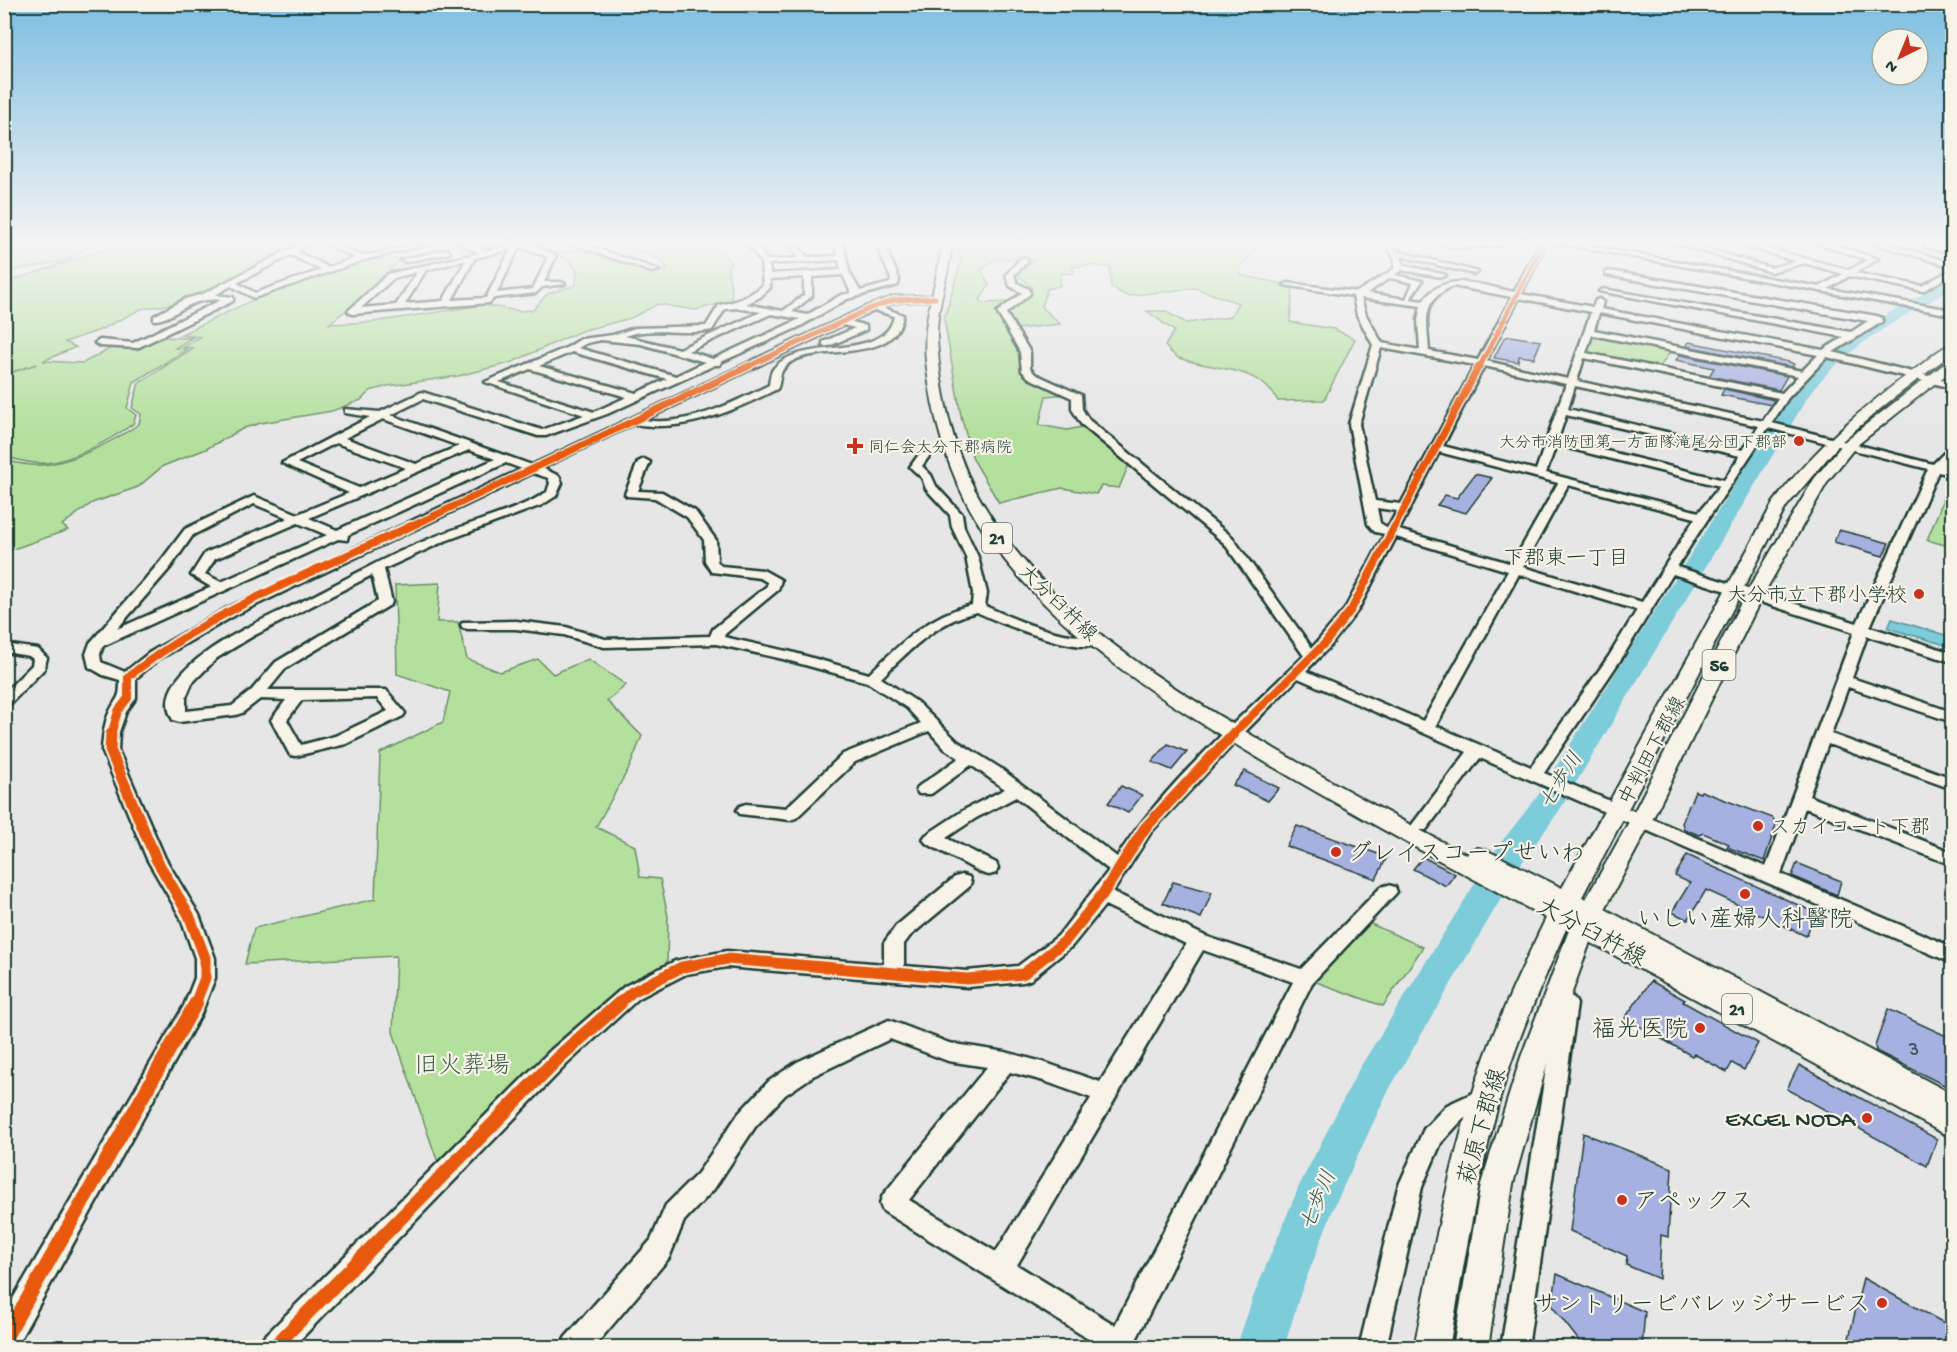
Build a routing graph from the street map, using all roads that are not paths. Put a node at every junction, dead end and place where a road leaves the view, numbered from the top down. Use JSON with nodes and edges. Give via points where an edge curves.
{"nodes":[{"id":1,"x":179,"y":306,"type":"edge"},
{"id":2,"x":214,"y":306,"type":"edge"},
{"id":3,"x":357,"y":306,"type":"edge"},
{"id":4,"x":421,"y":306,"type":"edge"},
{"id":5,"x":729,"y":306,"type":"edge"},
{"id":6,"x":743,"y":306,"type":"edge"},
{"id":7,"x":795,"y":306,"type":"edge"},
{"id":8,"x":829,"y":306,"type":"edge"},
{"id":9,"x":877,"y":306,"type":"edge"},
{"id":10,"x":934,"y":306,"type":"edge"},
{"id":11,"x":1009,"y":306,"type":"edge"},
{"id":12,"x":1357,"y":306,"type":"edge"},
{"id":13,"x":1425,"y":306,"type":"edge"},
{"id":14,"x":1511,"y":306,"type":"edge"},
{"id":15,"x":1570,"y":306,"type":"edge"},
{"id":16,"x":1598,"y":306,"type":"edge"},
{"id":17,"x":1688,"y":306,"type":"edge"},
{"id":18,"x":1804,"y":306,"type":"edge"},
{"id":19,"x":1915,"y":306,"type":"edge"},
{"id":20,"x":874,"y":307,"type":"junction"},
{"id":21,"x":398,"y":308,"type":"joint"},
{"id":22,"x":770,"y":311,"type":"junction"},
{"id":23,"x":1596,"y":311,"type":"junction"},
{"id":24,"x":1953,"y":313,"type":"edge"},
{"id":25,"x":784,"y":314,"type":"junction"},
{"id":26,"x":157,"y":318,"type":"dead end"},
{"id":27,"x":809,"y":318,"type":"junction"},
{"id":28,"x":1589,"y":332,"type":"junction"},
{"id":29,"x":1851,"y":335,"type":"junction"},
{"id":30,"x":616,"y":337,"type":"junction"},
{"id":31,"x":100,"y":343,"type":"dead end"},
{"id":32,"x":1378,"y":345,"type":"junction"},
{"id":33,"x":1953,"y":348,"type":"edge"},
{"id":34,"x":571,"y":349,"type":"junction"},
{"id":35,"x":677,"y":353,"type":"junction"},
{"id":36,"x":1425,"y":353,"type":"junction"},
{"id":37,"x":1826,"y":354,"type":"junction"},
{"id":38,"x":1581,"y":355,"type":"junction"},
{"id":39,"x":1667,"y":360,"type":"junction"},
{"id":40,"x":712,"y":362,"type":"junction"},
{"id":41,"x":1481,"y":363,"type":"junction"},
{"id":42,"x":1953,"y":364,"type":"edge"},
{"id":43,"x":530,"y":366,"type":"junction"},
{"id":44,"x":740,"y":370,"type":"junction"},
{"id":45,"x":1803,"y":374,"type":"junction"},
{"id":46,"x":1914,"y":376,"type":"junction"},
{"id":47,"x":677,"y":379,"type":"junction"},
{"id":48,"x":1932,"y":380,"type":"junction"},
{"id":49,"x":1572,"y":382,"type":"junction"},
{"id":50,"x":1953,"y":385,"type":"edge"},
{"id":51,"x":1784,"y":396,"type":"junction"},
{"id":52,"x":637,"y":397,"type":"junction"},
{"id":53,"x":349,"y":411,"type":"dead end"},
{"id":54,"x":1562,"y":411,"type":"junction"},
{"id":55,"x":592,"y":415,"type":"junction"},
{"id":56,"x":384,"y":416,"type":"junction"},
{"id":57,"x":633,"y":421,"type":"junction"},
{"id":58,"x":1765,"y":424,"type":"junction"},
{"id":59,"x":336,"y":440,"type":"junction"},
{"id":60,"x":1834,"y":440,"type":"junction"},
{"id":61,"x":1552,"y":441,"type":"junction"},
{"id":62,"x":1851,"y":443,"type":"junction"},
{"id":63,"x":466,"y":447,"type":"junction"},
{"id":64,"x":1436,"y":448,"type":"junction"},
{"id":65,"x":1953,"y":451,"type":"edge"},
{"id":66,"x":1746,"y":454,"type":"junction"},
{"id":67,"x":924,"y":455,"type":"dead end"},
{"id":68,"x":503,"y":460,"type":"junction"},
{"id":69,"x":644,"y":462,"type":"dead end"},
{"id":70,"x":1935,"y":467,"type":"junction"},
{"id":71,"x":416,"y":468,"type":"junction"},
{"id":72,"x":534,"y":468,"type":"junction"},
{"id":73,"x":1953,"y":472,"type":"edge"},
{"id":74,"x":1540,"y":475,"type":"junction"},
{"id":75,"x":1564,"y":481,"type":"junction"},
{"id":76,"x":1727,"y":484,"type":"junction"},
{"id":77,"x":358,"y":492,"type":"junction"},
{"id":78,"x":1370,"y":503,"type":"junction"},
{"id":79,"x":1405,"y":507,"type":"junction"},
{"id":80,"x":1702,"y":516,"type":"junction"},
{"id":81,"x":298,"y":519,"type":"junction"},
{"id":82,"x":1391,"y":532,"type":"junction"},
{"id":83,"x":338,"y":535,"type":"junction"},
{"id":84,"x":365,"y":547,"type":"junction"},
{"id":85,"x":377,"y":568,"type":"junction"},
{"id":86,"x":1515,"y":569,"type":"junction"},
{"id":87,"x":1673,"y":570,"type":"junction"},
{"id":88,"x":221,"y":587,"type":"junction"},
{"id":89,"x":281,"y":587,"type":"junction"},
{"id":90,"x":1745,"y":592,"type":"junction"},
{"id":91,"x":312,"y":602,"type":"junction"},
{"id":92,"x":978,"y":608,"type":"junction"},
{"id":93,"x":1646,"y":608,"type":"junction"},
{"id":94,"x":468,"y":625,"type":"dead end"},
{"id":95,"x":1862,"y":629,"type":"junction"},
{"id":96,"x":716,"y":640,"type":"junction"},
{"id":97,"x":1099,"y":641,"type":"junction"},
{"id":98,"x":97,"y":643,"type":"junction"},
{"id":99,"x":5,"y":648,"type":"edge"},
{"id":100,"x":1313,"y":656,"type":"junction"},
{"id":101,"x":1953,"y":658,"type":"edge"},
{"id":102,"x":1296,"y":672,"type":"junction"},
{"id":103,"x":128,"y":677,"type":"junction"},
{"id":104,"x":872,"y":680,"type":"junction"},
{"id":105,"x":1844,"y":680,"type":"junction"},
{"id":106,"x":256,"y":694,"type":"junction"},
{"id":107,"x":297,"y":696,"type":"junction"},
{"id":108,"x":4,"y":702,"type":"edge"},
{"id":109,"x":1953,"y":717,"type":"edge"},
{"id":110,"x":930,"y":724,"type":"junction"},
{"id":111,"x":1426,"y":729,"type":"junction"},
{"id":112,"x":1233,"y":734,"type":"junction"},
{"id":113,"x":1823,"y":737,"type":"junction"},
{"id":114,"x":1477,"y":750,"type":"junction"},
{"id":115,"x":971,"y":757,"type":"junction"},
{"id":116,"x":1537,"y":776,"type":"junction"},
{"id":117,"x":1953,"y":784,"type":"edge"},
{"id":118,"x":925,"y":790,"type":"dead end"},
{"id":119,"x":1016,"y":790,"type":"junction"},
{"id":120,"x":1800,"y":799,"type":"junction"},
{"id":121,"x":746,"y":810,"type":"dead end"},
{"id":122,"x":1618,"y":811,"type":"junction"},
{"id":123,"x":1641,"y":820,"type":"junction"},
{"id":124,"x":1420,"y":826,"type":"junction"},
{"id":125,"x":1953,"y":859,"type":"edge"},
{"id":126,"x":1480,"y":864,"type":"junction"},
{"id":127,"x":989,"y":868,"type":"dead end"},
{"id":128,"x":1119,"y":868,"type":"junction"},
{"id":129,"x":1771,"y":877,"type":"junction"},
{"id":130,"x":962,"y":882,"type":"dead end"},
{"id":131,"x":1388,"y":892,"type":"dead end"},
{"id":132,"x":1102,"y":895,"type":"junction"},
{"id":133,"x":1575,"y":914,"type":"junction"},
{"id":134,"x":1198,"y":941,"type":"junction"},
{"id":135,"x":1953,"y":955,"type":"edge"},
{"id":136,"x":894,"y":972,"type":"junction"},
{"id":137,"x":1305,"y":978,"type":"junction"},
{"id":138,"x":1557,"y":998,"type":"junction"},
{"id":139,"x":1005,"y":1061,"type":"junction"},
{"id":140,"x":1105,"y":1094,"type":"junction"},
{"id":141,"x":1486,"y":1096,"type":"junction"},
{"id":142,"x":1953,"y":1108,"type":"edge"},
{"id":143,"x":1953,"y":1125,"type":"edge"},
{"id":144,"x":1000,"y":1269,"type":"junction"},
{"id":145,"x":4,"y":1340,"type":"edge"},
{"id":146,"x":273,"y":1347,"type":"edge"},
{"id":147,"x":574,"y":1347,"type":"edge"},
{"id":148,"x":1372,"y":1347,"type":"edge"},
{"id":149,"x":1431,"y":1347,"type":"edge"},
{"id":150,"x":1470,"y":1347,"type":"edge"},
{"id":151,"x":1514,"y":1347,"type":"edge"}],
"edges":[{"from":1,"to":26,"type":"street"},
{"from":2,"to":31,"type":"street","via":[[134,346]]},
{"from":3,"to":21,"type":"street","via":[[352,311]]},
{"from":4,"to":21,"type":"street"},
{"from":5,"to":30,"type":"street","via":[[722,307],[709,328],[699,331],[636,329]]},
{"from":6,"to":22,"type":"street"},
{"from":7,"to":25,"type":"street"},
{"from":8,"to":27,"type":"street"},
{"from":9,"to":20,"type":"street"},
{"from":10,"to":97,"type":"main road","name":"大分臼杵線","number":"21","via":[[932,344],[943,418],[967,488],[983,518],[1022,569]]},
{"from":11,"to":100,"type":"street","via":[[1001,312],[1025,352],[1025,369],[1077,397],[1077,408],[1085,422],[1228,540],[1304,649]]},
{"from":12,"to":32,"type":"street"},
{"from":13,"to":36,"type":"street"},
{"from":14,"to":41,"type":"street"},
{"from":15,"to":23,"type":"street"},
{"from":16,"to":23,"type":"street"},
{"from":17,"to":29,"type":"street"},
{"from":18,"to":29,"type":"street","via":[[1878,320]]},
{"from":19,"to":24,"type":"street"},
{"from":20,"to":44,"type":"street"},
{"from":20,"to":57,"type":"street","via":[[899,315],[897,326],[878,343],[794,357],[777,370],[774,387],[739,405],[648,425]]},
{"from":22,"to":25,"type":"street"},
{"from":22,"to":35,"type":"street"},
{"from":23,"to":28,"type":"street"},
{"from":23,"to":37,"type":"street"},
{"from":25,"to":27,"type":"street"},
{"from":27,"to":40,"type":"street"},
{"from":28,"to":38,"type":"street"},
{"from":28,"to":39,"type":"street"},
{"from":29,"to":37,"type":"street"},
{"from":30,"to":34,"type":"street","via":[[591,338]]},
{"from":30,"to":35,"type":"street"},
{"from":32,"to":36,"type":"street"},
{"from":32,"to":78,"type":"street","via":[[1354,424]]},
{"from":33,"to":46,"type":"main road","name":"中判田下郡線","number":"56"},
{"from":34,"to":43,"type":"street"},
{"from":34,"to":47,"type":"street"},
{"from":35,"to":40,"type":"street"},
{"from":36,"to":41,"type":"street"},
{"from":37,"to":45,"type":"street"},
{"from":37,"to":46,"type":"street"},
{"from":38,"to":39,"type":"street"},
{"from":38,"to":49,"type":"street"},
{"from":39,"to":45,"type":"street"},
{"from":39,"to":51,"type":"street"},
{"from":40,"to":44,"type":"street"},
{"from":40,"to":47,"type":"street"},
{"from":41,"to":49,"type":"street"},
{"from":41,"to":64,"type":"street"},
{"from":42,"to":48,"type":"main road","name":"中判田下郡線","number":"56"},
{"from":43,"to":52,"type":"street"},
{"from":43,"to":55,"type":"street","via":[[490,381]]},
{"from":44,"to":57,"type":"street"},
{"from":45,"to":51,"type":"street"},
{"from":46,"to":48,"type":"street"},
{"from":46,"to":60,"type":"main road","name":"中判田下郡線","number":"56"},
{"from":47,"to":52,"type":"street"},
{"from":48,"to":50,"type":"street"},
{"from":48,"to":62,"type":"main road","name":"中判田下郡線","number":"56"},
{"from":49,"to":54,"type":"street"},
{"from":49,"to":58,"type":"street"},
{"from":51,"to":58,"type":"street"},
{"from":52,"to":55,"type":"street"},
{"from":53,"to":56,"type":"street"},
{"from":54,"to":61,"type":"street"},
{"from":54,"to":66,"type":"street"},
{"from":55,"to":56,"type":"street","via":[[542,434],[422,395]]},
{"from":56,"to":59,"type":"street"},
{"from":56,"to":63,"type":"street"},
{"from":57,"to":72,"type":"street"},
{"from":58,"to":60,"type":"street"},
{"from":58,"to":66,"type":"street"},
{"from":59,"to":71,"type":"street"},
{"from":59,"to":77,"type":"street","via":[[306,451],[288,463]]},
{"from":60,"to":62,"type":"street"},
{"from":60,"to":90,"type":"main road","name":"中判田下郡線","number":"56","via":[[1801,474],[1779,506]]},
{"from":61,"to":74,"type":"street"},
{"from":61,"to":76,"type":"street"},
{"from":62,"to":70,"type":"street"},
{"from":62,"to":90,"type":"main road","name":"中判田下郡線","number":"56","via":[[1821,478]]},
{"from":63,"to":68,"type":"street"},
{"from":63,"to":71,"type":"street"},
{"from":64,"to":74,"type":"street"},
{"from":64,"to":79,"type":"street"},
{"from":65,"to":70,"type":"street"},
{"from":66,"to":76,"type":"street"},
{"from":67,"to":92,"type":"street","via":[[916,467],[956,514],[972,557],[980,593]]},
{"from":68,"to":72,"type":"street"},
{"from":68,"to":83,"type":"street"},
{"from":69,"to":96,"type":"street","via":[[631,494],[658,495],[691,514],[710,540],[711,561],[717,568],[763,574],[774,580],[773,587],[718,632]]},
{"from":70,"to":73,"type":"street"},
{"from":70,"to":95,"type":"street"},
{"from":71,"to":77,"type":"street"},
{"from":72,"to":84,"type":"street"},
{"from":72,"to":85,"type":"street","via":[[553,476],[556,483],[552,494],[537,504],[425,545]]},
{"from":74,"to":75,"type":"street"},
{"from":75,"to":80,"type":"street"},
{"from":75,"to":86,"type":"street"},
{"from":76,"to":80,"type":"street"},
{"from":77,"to":81,"type":"street"},
{"from":78,"to":79,"type":"street"},
{"from":78,"to":82,"type":"street","via":[[1374,524]]},
{"from":79,"to":82,"type":"street"},
{"from":80,"to":87,"type":"street"},
{"from":81,"to":83,"type":"street"},
{"from":81,"to":88,"type":"street","via":[[210,556],[198,575]]},
{"from":81,"to":98,"type":"street","via":[[254,500],[189,532]]},
{"from":82,"to":86,"type":"street"},
{"from":82,"to":100,"type":"street","via":[[1362,592]]},
{"from":83,"to":84,"type":"street"},
{"from":83,"to":88,"type":"street"},
{"from":84,"to":89,"type":"street"},
{"from":85,"to":91,"type":"street"},
{"from":85,"to":106,"type":"street","via":[[386,602],[281,665]]},
{"from":86,"to":93,"type":"street"},
{"from":86,"to":111,"type":"street"},
{"from":87,"to":90,"type":"street"},
{"from":87,"to":93,"type":"street"},
{"from":88,"to":98,"type":"street"},
{"from":89,"to":91,"type":"street"},
{"from":89,"to":103,"type":"street","via":[[154,656]]},
{"from":90,"to":95,"type":"street"},
{"from":90,"to":122,"type":"main road","name":"中判田下郡線","number":"56"},
{"from":90,"to":123,"type":"main road","name":"中判田下郡線","number":"56"},
{"from":91,"to":106,"type":"street","via":[[211,655],[187,678],[176,702],[178,717],[236,710]]},
{"from":92,"to":97,"type":"street","via":[[1066,638],[1086,643]]},
{"from":92,"to":104,"type":"street","via":[[963,610],[928,631]]},
{"from":93,"to":116,"type":"street"},
{"from":94,"to":96,"type":"street","via":[[566,631],[604,643]]},
{"from":95,"to":101,"type":"street"},
{"from":95,"to":105,"type":"street"},
{"from":96,"to":104,"type":"street","via":[[796,657]]},
{"from":97,"to":112,"type":"main road","name":"大分臼杵線","number":"21","via":[[1159,687]]},
{"from":98,"to":103,"type":"street","via":[[94,664]]},
{"from":99,"to":108,"type":"street","via":[[33,652],[40,658],[39,666]]},
{"from":100,"to":102,"type":"street"},
{"from":102,"to":111,"type":"street"},
{"from":102,"to":112,"type":"street"},
{"from":103,"to":145,"type":"street","via":[[128,698],[118,711],[110,750],[156,859],[189,915],[205,957],[205,978],[194,1008]]},
{"from":104,"to":110,"type":"street","via":[[912,705]]},
{"from":105,"to":109,"type":"street"},
{"from":105,"to":113,"type":"street"},
{"from":106,"to":107,"type":"street"},
{"from":107,"to":107,"type":"street","via":[[279,720],[296,751],[340,740],[397,713],[381,693]]},
{"from":110,"to":115,"type":"street","via":[[951,745]]},
{"from":110,"to":121,"type":"street","via":[[849,758],[790,814]]},
{"from":111,"to":114,"type":"street"},
{"from":112,"to":124,"type":"main road","name":"大分臼杵線","number":"21"},
{"from":112,"to":126,"type":"main road","name":"大分臼杵線","number":"21","via":[[1329,792]]},
{"from":112,"to":128,"type":"street","via":[[1145,828]]},
{"from":113,"to":117,"type":"street"},
{"from":113,"to":120,"type":"street"},
{"from":114,"to":116,"type":"street"},
{"from":114,"to":124,"type":"street"},
{"from":115,"to":118,"type":"street"},
{"from":115,"to":119,"type":"street"},
{"from":116,"to":122,"type":"street"},
{"from":119,"to":127,"type":"street","via":[[933,838]]},
{"from":119,"to":128,"type":"street"},
{"from":120,"to":125,"type":"street"},
{"from":120,"to":129,"type":"street"},
{"from":122,"to":123,"type":"street"},
{"from":122,"to":133,"type":"main road","name":"中判田下郡線","number":"56"},
{"from":123,"to":129,"type":"street"},
{"from":123,"to":133,"type":"main road","name":"中判田下郡線","number":"56"},
{"from":124,"to":126,"type":"main road","name":"大分臼杵線","number":"21"},
{"from":126,"to":133,"type":"main road","name":"大分臼杵線","number":"21"},
{"from":128,"to":132,"type":"street"},
{"from":129,"to":135,"type":"street"},
{"from":130,"to":136,"type":"street","via":[[903,931],[894,943]]},
{"from":131,"to":137,"type":"street"},
{"from":132,"to":134,"type":"street"},
{"from":132,"to":136,"type":"street","via":[[1065,941],[1023,974],[967,979]]},
{"from":133,"to":138,"type":"main road","name":"萩原下郡線"},
{"from":133,"to":141,"type":"main road","name":"萩原下郡線","via":[[1528,984]]},
{"from":133,"to":142,"type":"main road","name":"大分臼杵線","number":"21"},
{"from":133,"to":143,"type":"main road","name":"大分臼杵線","number":"21"},
{"from":134,"to":137,"type":"street"},
{"from":134,"to":140,"type":"street"},
{"from":136,"to":146,"type":"street","via":[[727,959],[682,967],[632,993],[559,1057]]},
{"from":137,"to":144,"type":"street","via":[[1120,1343]]},
{"from":138,"to":150,"type":"main road","name":"萩原下郡線","via":[[1497,1184]]},
{"from":138,"to":151,"type":"street","via":[[1567,1004]]},
{"from":139,"to":140,"type":"street"},
{"from":139,"to":144,"type":"street","via":[[892,1203]]},
{"from":139,"to":147,"type":"street","via":[[948,1052],[888,1029],[805,1069],[777,1088],[747,1120],[706,1181],[675,1213],[660,1249]]},
{"from":140,"to":144,"type":"street"},
{"from":141,"to":148,"type":"street","via":[[1455,1112],[1432,1136],[1410,1187]]},
{"from":141,"to":149,"type":"main road","name":"萩原下郡線","via":[[1468,1163]]}]}
